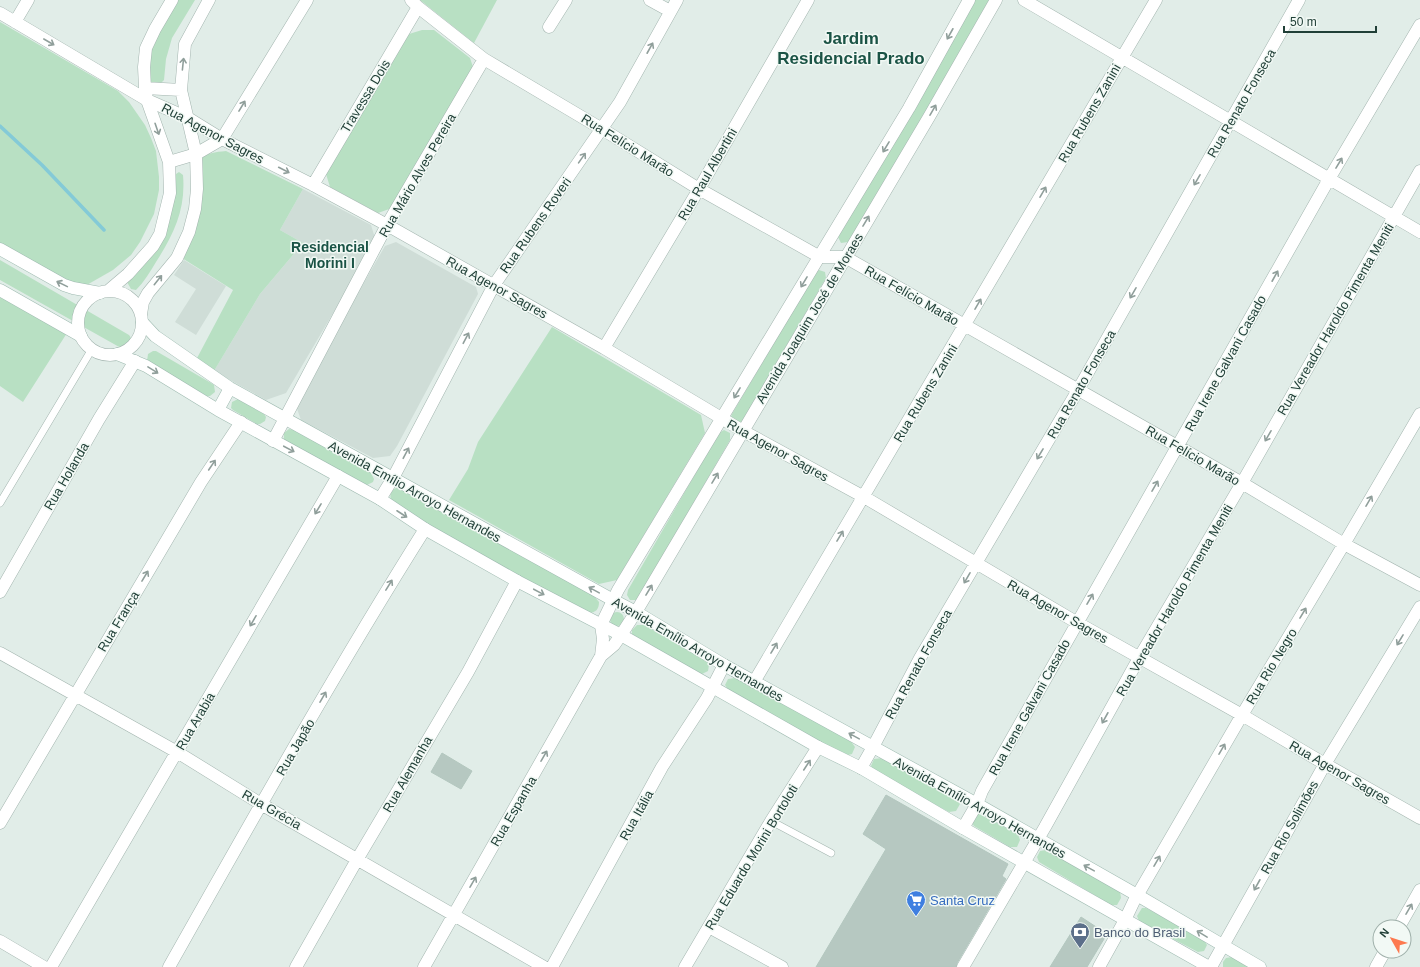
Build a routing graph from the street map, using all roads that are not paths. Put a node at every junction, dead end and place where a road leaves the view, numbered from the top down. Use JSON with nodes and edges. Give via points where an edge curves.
{"nodes":[{"id":1,"x":28,"y":0,"type":"edge"},
{"id":2,"x":172,"y":0,"type":"edge"},
{"id":3,"x":209,"y":0,"type":"edge"},
{"id":4,"x":307,"y":0,"type":"edge"},
{"id":5,"x":566,"y":0,"type":"edge"},
{"id":6,"x":650,"y":0,"type":"edge"},
{"id":7,"x":677,"y":0,"type":"edge"},
{"id":8,"x":808,"y":0,"type":"edge"},
{"id":9,"x":969,"y":0,"type":"edge"},
{"id":10,"x":996,"y":0,"type":"edge"},
{"id":11,"x":1024,"y":0,"type":"edge"},
{"id":12,"x":1156,"y":0,"type":"edge"},
{"id":13,"x":1299,"y":0,"type":"edge"},
{"id":14,"x":415,"y":4,"type":"edge"},
{"id":15,"x":670,"y":11,"type":"junction"},
{"id":16,"x":0,"y":13,"type":"edge"},
{"id":17,"x":15,"y":22,"type":"junction"},
{"id":18,"x":1420,"y":25,"type":"edge"},
{"id":19,"x":549,"y":27,"type":"dead end"},
{"id":20,"x":1121,"y":58,"type":"junction"},
{"id":21,"x":484,"y":59,"type":"junction"},
{"id":22,"x":181,"y":90,"type":"junction"},
{"id":23,"x":146,"y":94,"type":"junction"},
{"id":24,"x":188,"y":118,"type":"junction"},
{"id":25,"x":1231,"y":121,"type":"junction"},
{"id":26,"x":602,"y":129,"type":"junction"},
{"id":27,"x":222,"y":139,"type":"junction"},
{"id":28,"x":196,"y":154,"type":"junction"},
{"id":29,"x":169,"y":162,"type":"junction"},
{"id":30,"x":1420,"y":171,"type":"edge"},
{"id":31,"x":1329,"y":179,"type":"junction"},
{"id":32,"x":313,"y":185,"type":"junction"},
{"id":33,"x":698,"y":189,"type":"junction"},
{"id":34,"x":1393,"y":217,"type":"junction"},
{"id":35,"x":387,"y":225,"type":"junction"},
{"id":36,"x":1420,"y":232,"type":"edge"},
{"id":37,"x":0,"y":249,"type":"edge"},
{"id":38,"x":820,"y":257,"type":"junction"},
{"id":39,"x":845,"y":257,"type":"junction"},
{"id":40,"x":494,"y":285,"type":"junction"},
{"id":41,"x":0,"y":290,"type":"edge"},
{"id":42,"x":104,"y":292,"type":"junction"},
{"id":43,"x":142,"y":318,"type":"junction"},
{"id":44,"x":965,"y":325,"type":"junction"},
{"id":45,"x":81,"y":336,"type":"junction"},
{"id":46,"x":604,"y":348,"type":"junction"},
{"id":47,"x":92,"y":349,"type":"junction"},
{"id":48,"x":117,"y":354,"type":"junction"},
{"id":49,"x":135,"y":361,"type":"junction"},
{"id":50,"x":230,"y":388,"type":"junction"},
{"id":51,"x":1078,"y":390,"type":"junction"},
{"id":52,"x":218,"y":410,"type":"junction"},
{"id":53,"x":1420,"y":414,"type":"edge"},
{"id":54,"x":721,"y":418,"type":"junction"},
{"id":55,"x":285,"y":419,"type":"junction"},
{"id":56,"x":241,"y":422,"type":"junction"},
{"id":57,"x":743,"y":431,"type":"junction"},
{"id":58,"x":273,"y":441,"type":"junction"},
{"id":59,"x":1178,"y":447,"type":"junction"},
{"id":60,"x":338,"y":476,"type":"junction"},
{"id":61,"x":393,"y":478,"type":"junction"},
{"id":62,"x":1242,"y":483,"type":"junction"},
{"id":63,"x":864,"y":497,"type":"junction"},
{"id":64,"x":380,"y":499,"type":"junction"},
{"id":65,"x":0,"y":503,"type":"edge"},
{"id":66,"x":425,"y":529,"type":"junction"},
{"id":67,"x":1344,"y":544,"type":"junction"},
{"id":68,"x":975,"y":563,"type":"junction"},
{"id":69,"x":517,"y":581,"type":"junction"},
{"id":70,"x":1420,"y":585,"type":"edge"},
{"id":71,"x":0,"y":592,"type":"edge"},
{"id":72,"x":613,"y":600,"type":"junction"},
{"id":73,"x":1420,"y":607,"type":"edge"},
{"id":74,"x":636,"y":612,"type":"junction"},
{"id":75,"x":1076,"y":622,"type":"junction"},
{"id":76,"x":601,"y":625,"type":"junction"},
{"id":77,"x":621,"y":635,"type":"junction"},
{"id":78,"x":0,"y":653,"type":"edge"},
{"id":79,"x":601,"y":656,"type":"junction"},
{"id":80,"x":1139,"y":658,"type":"junction"},
{"id":81,"x":724,"y":665,"type":"junction"},
{"id":82,"x":754,"y":682,"type":"junction"},
{"id":83,"x":713,"y":687,"type":"junction"},
{"id":84,"x":75,"y":694,"type":"junction"},
{"id":85,"x":1242,"y":715,"type":"junction"},
{"id":86,"x":818,"y":747,"type":"junction"},
{"id":87,"x":873,"y":747,"type":"junction"},
{"id":88,"x":177,"y":752,"type":"junction"},
{"id":89,"x":1325,"y":764,"type":"junction"},
{"id":90,"x":861,"y":768,"type":"junction"},
{"id":91,"x":261,"y":804,"type":"junction"},
{"id":92,"x":977,"y":804,"type":"junction"},
{"id":93,"x":1420,"y":818,"type":"edge"},
{"id":94,"x":771,"y":821,"type":"junction"},
{"id":95,"x":0,"y":822,"type":"edge"},
{"id":96,"x":963,"y":828,"type":"junction"},
{"id":97,"x":1037,"y":840,"type":"junction"},
{"id":98,"x":831,"y":853,"type":"dead end"},
{"id":99,"x":358,"y":858,"type":"junction"},
{"id":100,"x":1024,"y":862,"type":"junction"},
{"id":101,"x":1420,"y":890,"type":"edge"},
{"id":102,"x":1137,"y":895,"type":"junction"},
{"id":103,"x":454,"y":916,"type":"junction"},
{"id":104,"x":1404,"y":919,"type":"edge"},
{"id":105,"x":1125,"y":920,"type":"junction"},
{"id":106,"x":709,"y":927,"type":"junction"},
{"id":107,"x":0,"y":942,"type":"edge"},
{"id":108,"x":1222,"y":946,"type":"junction"},
{"id":109,"x":44,"y":967,"type":"edge"},
{"id":110,"x":51,"y":967,"type":"edge"},
{"id":111,"x":169,"y":967,"type":"edge"},
{"id":112,"x":296,"y":967,"type":"edge"},
{"id":113,"x":424,"y":967,"type":"edge"},
{"id":114,"x":544,"y":967,"type":"edge"},
{"id":115,"x":552,"y":967,"type":"edge"},
{"id":116,"x":685,"y":967,"type":"edge"},
{"id":117,"x":782,"y":967,"type":"edge"},
{"id":118,"x":963,"y":967,"type":"edge"},
{"id":119,"x":1099,"y":967,"type":"edge"},
{"id":120,"x":1210,"y":967,"type":"edge"},
{"id":121,"x":1260,"y":967,"type":"edge"}],
"edges":[{"from":1,"to":17,"type":"street"},
{"from":2,"to":23,"type":"street","via":[[146,48]]},
{"from":22,"to":3,"type":"street","one_way":true,"via":[[185,44]]},
{"from":27,"to":4,"type":"street","one_way":true},
{"from":5,"to":19,"type":"street"},
{"from":6,"to":15,"type":"street"},
{"from":7,"to":15,"type":"street","name":"Rua Rubens Roveri"},
{"from":8,"to":33,"type":"street","name":"Rua Raul Albertini"},
{"from":9,"to":38,"type":"street","name":"Avenida Joaquim José de Moraes","one_way":true,"via":[[909,108]]},
{"from":39,"to":10,"type":"street","name":"Avenida Joaquim José de Moraes","one_way":true},
{"from":11,"to":20,"type":"street"},
{"from":12,"to":20,"type":"street","name":"Rua Rubens Zanini"},
{"from":13,"to":25,"type":"street","name":"Rua Renato Fonseca"},
{"from":14,"to":21,"type":"street","name":"Rua Felício Marão"},
{"from":14,"to":32,"type":"street","name":"Travessa Dois"},
{"from":26,"to":15,"type":"street","name":"Rua Rubens Roveri","one_way":true,"via":[[620,102]]},
{"from":16,"to":17,"type":"street"},
{"from":17,"to":23,"type":"street","one_way":true,"via":[[131,90]]},
{"from":31,"to":18,"type":"street","name":"Rua Irene Galvani Casado","one_way":true},
{"from":20,"to":25,"type":"street"},
{"from":44,"to":20,"type":"street","name":"Rua Rubens Zanini","one_way":true},
{"from":21,"to":26,"type":"street","name":"Rua Felício Marão"},
{"from":21,"to":35,"type":"street","name":"Rua Mário Alves Pereira"},
{"from":22,"to":23,"type":"street"},
{"from":22,"to":24,"type":"street"},
{"from":23,"to":24,"type":"street","name":"Rua Agenor Sagres"},
{"from":23,"to":29,"type":"street","one_way":true},
{"from":24,"to":27,"type":"street","name":"Rua Agenor Sagres"},
{"from":24,"to":28,"type":"street"},
{"from":25,"to":31,"type":"street"},
{"from":25,"to":51,"type":"street","name":"Rua Renato Fonseca","one_way":true},
{"from":26,"to":33,"type":"street","name":"Rua Felício Marão"},
{"from":40,"to":26,"type":"street","name":"Rua Rubens Roveri","one_way":true},
{"from":27,"to":28,"type":"street"},
{"from":27,"to":32,"type":"street","name":"Rua Agenor Sagres","one_way":true},
{"from":28,"to":29,"type":"street"},
{"from":43,"to":28,"type":"street","one_way":true,"via":[[143,302],[177,258],[189,232],[197,195]]},
{"from":29,"to":42,"type":"street","via":[[170,193],[160,234],[139,263]]},
{"from":30,"to":34,"type":"street","name":"Rua Vereador Haroldo Pimenta Meniti"},
{"from":31,"to":34,"type":"street"},
{"from":59,"to":31,"type":"street","name":"Rua Irene Galvani Casado","one_way":true},
{"from":32,"to":35,"type":"street","name":"Rua Agenor Sagres"},
{"from":33,"to":38,"type":"street","name":"Rua Felício Marão"},
{"from":33,"to":46,"type":"street","name":"Rua Raul Albertini"},
{"from":34,"to":36,"type":"street"},
{"from":34,"to":62,"type":"street","name":"Rua Vereador Haroldo Pimenta Meniti","one_way":true},
{"from":35,"to":40,"type":"street","name":"Rua Agenor Sagres"},
{"from":35,"to":55,"type":"street","name":"Rua Mário Alves Pereira"},
{"from":42,"to":37,"type":"street","one_way":true,"via":[[64,285]]},
{"from":38,"to":39,"type":"street","name":"Rua Felício Marão"},
{"from":38,"to":54,"type":"street","name":"Avenida Joaquim José de Moraes","one_way":true},
{"from":39,"to":44,"type":"street","name":"Rua Felício Marão"},
{"from":39,"to":57,"type":"street","name":"Avenida Joaquim José de Moraes"},
{"from":40,"to":46,"type":"street","name":"Rua Agenor Sagres"},
{"from":61,"to":40,"type":"street","name":"Rua Rubens Roveri","one_way":true},
{"from":41,"to":45,"type":"street"},
{"from":42,"to":43,"type":"street","via":[[121,293],[132,299],[138,306]]},
{"from":42,"to":45,"type":"street","via":[[92,297],[81,310]]},
{"from":43,"to":48,"type":"street","via":[[140,335],[132,346]]},
{"from":43,"to":50,"type":"street","name":"Avenida Emílio Arroyo Hernandes","via":[[155,336]]},
{"from":44,"to":51,"type":"street","name":"Rua Felício Marão"},
{"from":44,"to":63,"type":"street","name":"Rua Rubens Zanini"},
{"from":45,"to":47,"type":"street"},
{"from":46,"to":54,"type":"street","name":"Rua Agenor Sagres"},
{"from":47,"to":48,"type":"street","via":[[108,355]]},
{"from":47,"to":65,"type":"lane"},
{"from":48,"to":49,"type":"street","name":"Avenida Emílio Arroyo Hernandes"},
{"from":49,"to":52,"type":"street","name":"Avenida Emílio Arroyo Hernandes","one_way":true},
{"from":49,"to":71,"type":"street","name":"Rua Holanda"},
{"from":50,"to":52,"type":"street"},
{"from":50,"to":55,"type":"street","name":"Avenida Emílio Arroyo Hernandes"},
{"from":51,"to":59,"type":"street","name":"Rua Felício Marão"},
{"from":51,"to":68,"type":"street","name":"Rua Renato Fonseca","one_way":true},
{"from":52,"to":56,"type":"street","name":"Avenida Emílio Arroyo Hernandes"},
{"from":67,"to":53,"type":"street","name":"Rua Rio Negro","one_way":true},
{"from":54,"to":57,"type":"street","name":"Rua Agenor Sagres"},
{"from":54,"to":72,"type":"street","name":"Avenida Joaquim José de Moraes"},
{"from":55,"to":58,"type":"street","name":"Rua Mário Alves Pereira"},
{"from":55,"to":61,"type":"street","name":"Avenida Emílio Arroyo Hernandes"},
{"from":56,"to":58,"type":"street","name":"Avenida Emílio Arroyo Hernandes"},
{"from":84,"to":56,"type":"street","name":"Rua França","one_way":true,"via":[[201,482]]},
{"from":57,"to":63,"type":"street","name":"Rua Agenor Sagres"},
{"from":74,"to":57,"type":"street","name":"Avenida Joaquim José de Moraes","one_way":true},
{"from":58,"to":60,"type":"street","name":"Avenida Emílio Arroyo Hernandes","one_way":true},
{"from":59,"to":62,"type":"street","name":"Rua Felício Marão"},
{"from":75,"to":59,"type":"street","name":"Rua Irene Galvani Casado","one_way":true},
{"from":60,"to":64,"type":"street","name":"Avenida Emílio Arroyo Hernandes"},
{"from":60,"to":88,"type":"street","name":"Rua Arabia","one_way":true},
{"from":61,"to":64,"type":"street","name":"Rua Rubens Roveri"},
{"from":72,"to":61,"type":"street","name":"Avenida Emílio Arroyo Hernandes","one_way":true},
{"from":62,"to":67,"type":"street","name":"Rua Felício Marão"},
{"from":62,"to":80,"type":"street","name":"Rua Vereador Haroldo Pimenta Meniti"},
{"from":63,"to":68,"type":"street","name":"Rua Agenor Sagres"},
{"from":82,"to":63,"type":"street","name":"Rua Rubens Zanini","one_way":true},
{"from":64,"to":66,"type":"street","name":"Avenida Emílio Arroyo Hernandes","one_way":true},
{"from":66,"to":69,"type":"street","name":"Avenida Emílio Arroyo Hernandes"},
{"from":91,"to":66,"type":"street","name":"Rua Japão","one_way":true},
{"from":67,"to":70,"type":"street","name":"Rua Felício Marão"},
{"from":85,"to":67,"type":"street","name":"Rua Rio Negro","one_way":true},
{"from":68,"to":75,"type":"street","name":"Rua Agenor Sagres"},
{"from":68,"to":87,"type":"street","name":"Rua Renato Fonseca","one_way":true,"via":[[920,658]]},
{"from":69,"to":76,"type":"street","name":"Avenida Emílio Arroyo Hernandes","one_way":true},
{"from":69,"to":99,"type":"street","name":"Rua Alemanha","via":[[468,672]]},
{"from":72,"to":74,"type":"street","name":"Avenida Emílio Arroyo Hernandes"},
{"from":72,"to":76,"type":"street","name":"Avenida Joaquim José de Moraes"},
{"from":73,"to":89,"type":"street","name":"Rua Rio Solimões","one_way":true},
{"from":74,"to":77,"type":"street","name":"Avenida Joaquim José de Moraes"},
{"from":74,"to":81,"type":"street","name":"Avenida Emílio Arroyo Hernandes"},
{"from":75,"to":80,"type":"street","name":"Rua Agenor Sagres"},
{"from":75,"to":92,"type":"street","name":"Rua Irene Galvani Casado"},
{"from":76,"to":77,"type":"street","name":"Avenida Emílio Arroyo Hernandes"},
{"from":76,"to":79,"type":"street","name":"Rua Espanha"},
{"from":77,"to":79,"type":"street","name":"Rua Espanha"},
{"from":77,"to":83,"type":"street","name":"Avenida Emílio Arroyo Hernandes"},
{"from":78,"to":84,"type":"street","name":"Rua Grécia"},
{"from":103,"to":79,"type":"street","name":"Rua Espanha","one_way":true},
{"from":80,"to":85,"type":"street","name":"Rua Agenor Sagres"},
{"from":80,"to":97,"type":"street","name":"Rua Vereador Haroldo Pimenta Meniti","one_way":true},
{"from":81,"to":82,"type":"street","name":"Avenida Emílio Arroyo Hernandes"},
{"from":81,"to":83,"type":"street","name":"Rua Itália"},
{"from":87,"to":82,"type":"street","name":"Avenida Emílio Arroyo Hernandes","one_way":true},
{"from":83,"to":86,"type":"street","name":"Avenida Emílio Arroyo Hernandes"},
{"from":83,"to":115,"type":"street","name":"Rua Itália","via":[[662,767]]},
{"from":84,"to":88,"type":"street","name":"Rua Grécia"},
{"from":84,"to":95,"type":"street","name":"Rua França"},
{"from":85,"to":89,"type":"street","name":"Rua Agenor Sagres"},
{"from":102,"to":85,"type":"street","name":"Rua Rio Negro","one_way":true},
{"from":86,"to":90,"type":"street","name":"Avenida Emílio Arroyo Hernandes"},
{"from":94,"to":86,"type":"street","name":"Rua Eduardo Morini Bortoloti","one_way":true},
{"from":87,"to":90,"type":"street","name":"Rua Renato Fonseca"},
{"from":87,"to":92,"type":"street","name":"Avenida Emílio Arroyo Hernandes"},
{"from":88,"to":91,"type":"street","name":"Rua Grécia"},
{"from":88,"to":110,"type":"street","name":"Rua Arabia"},
{"from":89,"to":93,"type":"street","name":"Rua Agenor Sagres"},
{"from":89,"to":108,"type":"street","name":"Rua Rio Solimões","one_way":true},
{"from":90,"to":96,"type":"street","name":"Avenida Emílio Arroyo Hernandes"},
{"from":91,"to":99,"type":"street","name":"Rua Grécia"},
{"from":91,"to":111,"type":"street","name":"Rua Japão"},
{"from":92,"to":96,"type":"street","name":"Rua Irene Galvani Casado"},
{"from":92,"to":97,"type":"street","name":"Avenida Emílio Arroyo Hernandes"},
{"from":94,"to":98,"type":"lane"},
{"from":94,"to":106,"type":"street","name":"Rua Eduardo Morini Bortoloti"},
{"from":96,"to":100,"type":"street","name":"Avenida Emílio Arroyo Hernandes"},
{"from":97,"to":100,"type":"street","name":"Rua Vereador Haroldo Pimenta Meniti"},
{"from":102,"to":97,"type":"street","name":"Avenida Emílio Arroyo Hernandes","one_way":true},
{"from":99,"to":103,"type":"street","name":"Rua Grécia"},
{"from":99,"to":112,"type":"street","name":"Rua Alemanha"},
{"from":100,"to":105,"type":"street","name":"Avenida Emílio Arroyo Hernandes"},
{"from":100,"to":118,"type":"street","name":"Rua Vereador Haroldo Pimenta Meniti"},
{"from":104,"to":101,"type":"street","one_way":true},
{"from":102,"to":105,"type":"street","name":"Rua Rio Negro"},
{"from":108,"to":102,"type":"street","name":"Avenida Emílio Arroyo Hernandes","one_way":true},
{"from":103,"to":113,"type":"street","name":"Rua Espanha"},
{"from":103,"to":114,"type":"street","name":"Rua Grécia"},
{"from":105,"to":119,"type":"street","name":"Rua Rio Negro"},
{"from":105,"to":120,"type":"street","name":"Avenida Emílio Arroyo Hernandes"},
{"from":106,"to":116,"type":"street","name":"Rua Eduardo Morini Bortoloti"},
{"from":106,"to":117,"type":"street"},
{"from":107,"to":109,"type":"street"},
{"from":108,"to":120,"type":"street","name":"Rua Rio Solimões"},
{"from":108,"to":121,"type":"street","name":"Avenida Emílio Arroyo Hernandes"}]}
